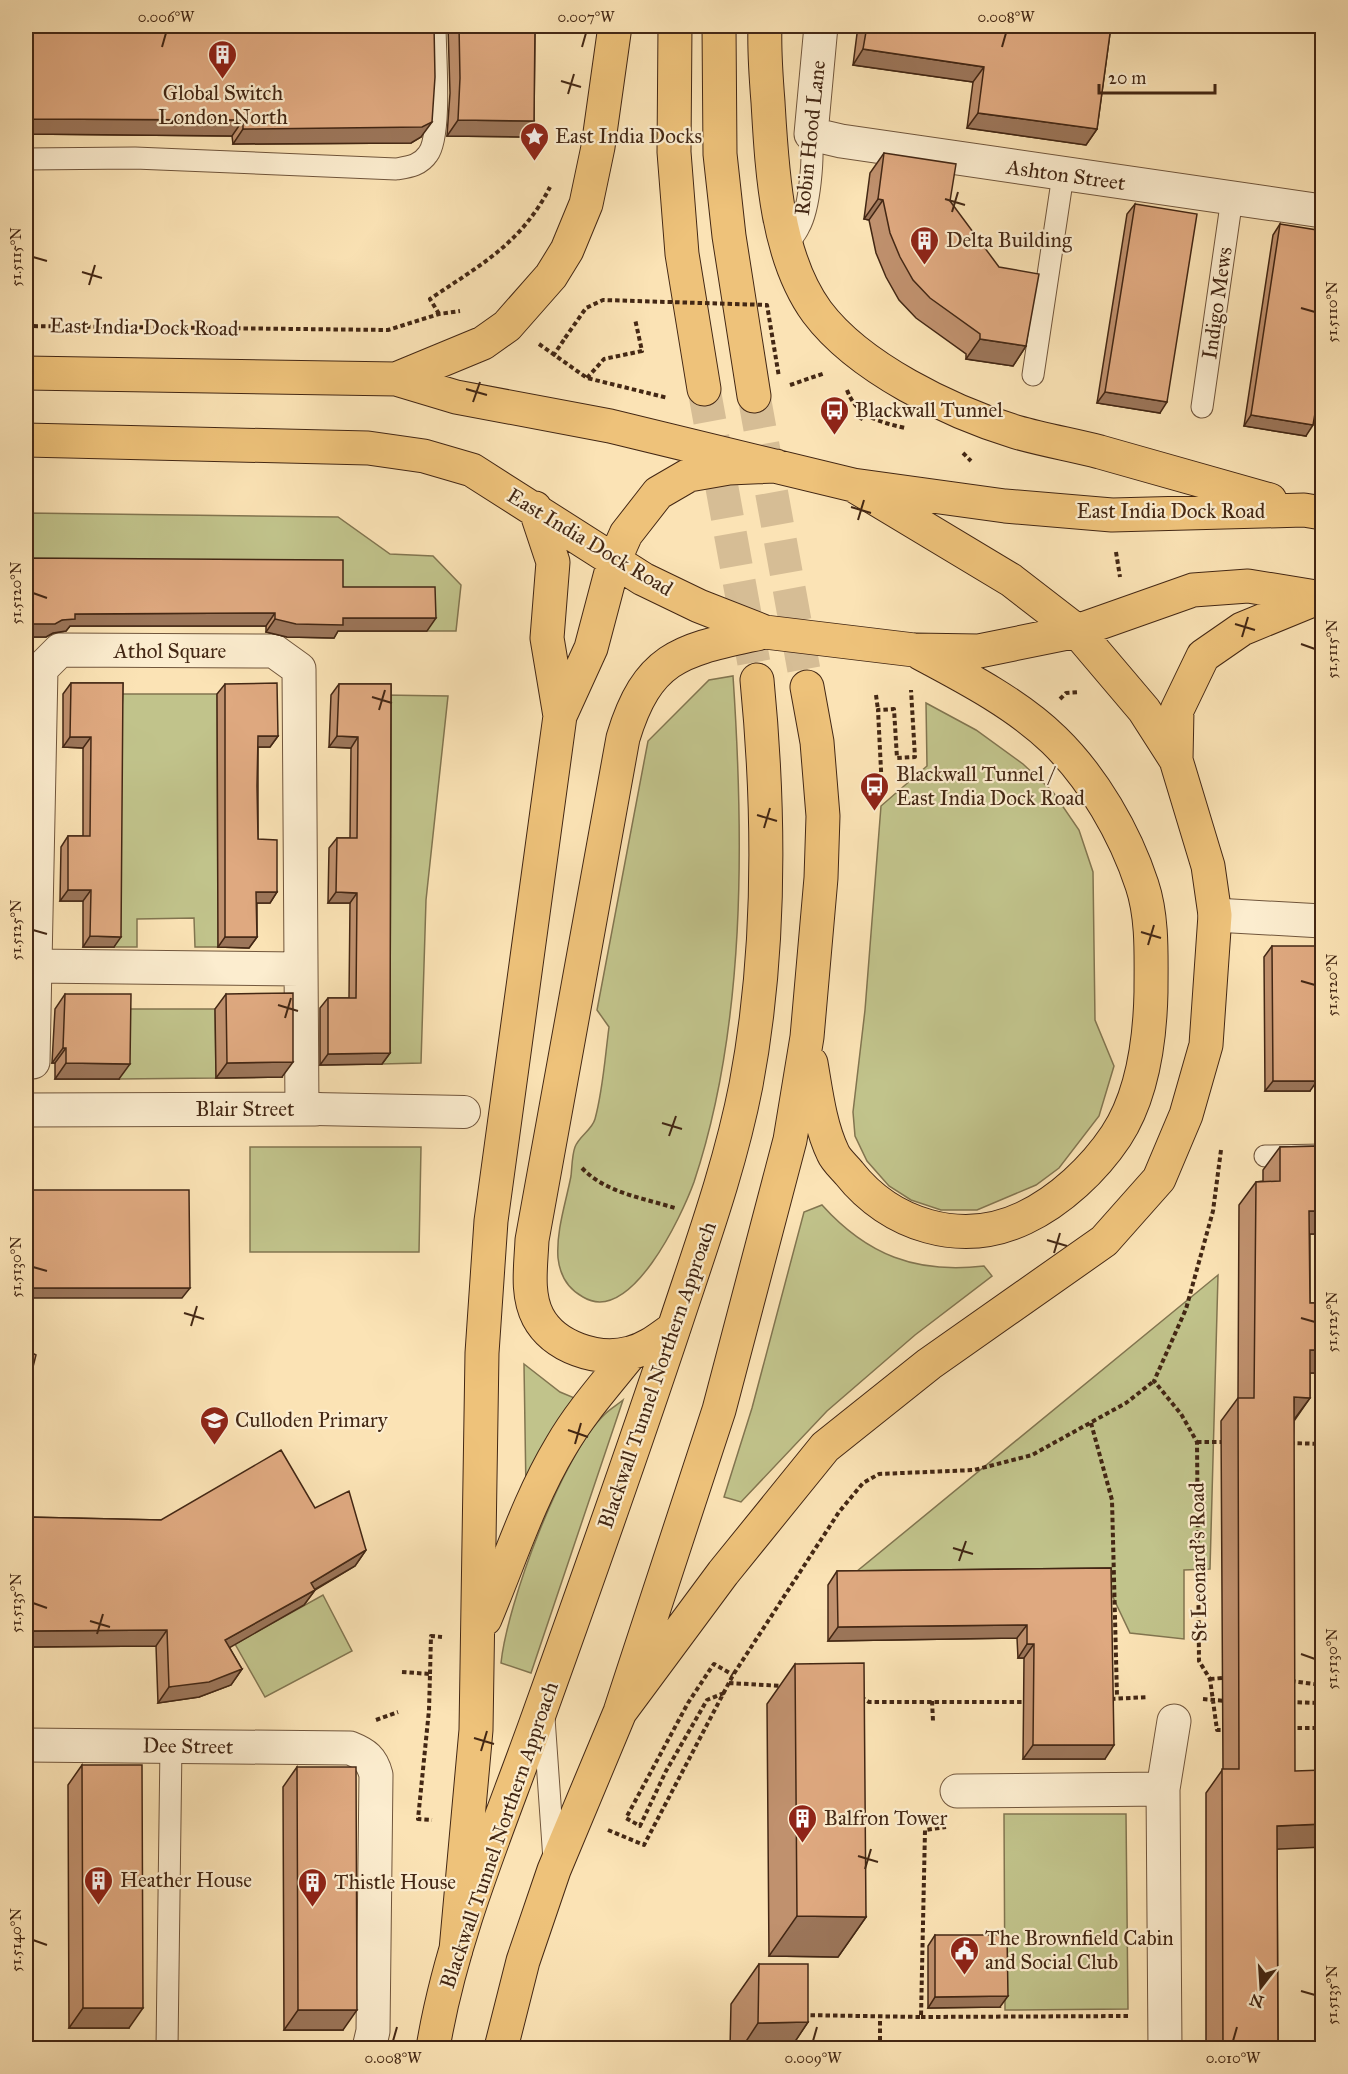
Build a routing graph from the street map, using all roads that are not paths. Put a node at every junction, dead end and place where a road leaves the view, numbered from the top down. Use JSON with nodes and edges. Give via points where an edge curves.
{"nodes":[{"id":1,"x":435,"y":26,"type":"edge"},
{"id":2,"x":615,"y":26,"type":"edge"},
{"id":3,"x":675,"y":26,"type":"edge"},
{"id":4,"x":719,"y":26,"type":"edge"},
{"id":5,"x":765,"y":26,"type":"edge"},
{"id":6,"x":821,"y":26,"type":"edge"},
{"id":7,"x":811,"y":134,"type":"junction"},
{"id":8,"x":26,"y":159,"type":"edge"},
{"id":9,"x":1063,"y":175,"type":"junction"},
{"id":10,"x":1232,"y":198,"type":"junction"},
{"id":11,"x":1323,"y":211,"type":"edge"},
{"id":12,"x":786,"y":246,"type":"junction"},
{"id":13,"x":26,"y":373,"type":"edge"},
{"id":14,"x":1033,"y":375,"type":"dead end"},
{"id":15,"x":396,"y":379,"type":"junction"},
{"id":16,"x":771,"y":387,"type":"tunnel mouth"},
{"id":17,"x":705,"y":389,"type":"tunnel mouth"},
{"id":18,"x":1202,"y":407,"type":"dead end"},
{"id":19,"x":26,"y":440,"type":"edge"},
{"id":20,"x":776,"y":466,"type":"junction"},
{"id":21,"x":854,"y":485,"type":"junction"},
{"id":22,"x":535,"y":508,"type":"junction"},
{"id":23,"x":1313,"y":512,"type":"edge"},
{"id":24,"x":614,"y":561,"type":"junction"},
{"id":25,"x":1321,"y":597,"type":"edge"},
{"id":26,"x":1077,"y":631,"type":"junction"},
{"id":27,"x":765,"y":632,"type":"junction"},
{"id":28,"x":914,"y":650,"type":"junction"},
{"id":29,"x":757,"y":680,"type":"tunnel mouth"},
{"id":30,"x":807,"y":687,"type":"tunnel mouth"},
{"id":31,"x":560,"y":716,"type":"junction"},
{"id":32,"x":1176,"y":760,"type":"junction"},
{"id":33,"x":1215,"y":915,"type":"junction"},
{"id":34,"x":1323,"y":921,"type":"edge"},
{"id":35,"x":34,"y":966,"type":"junction"},
{"id":36,"x":299,"y":969,"type":"junction"},
{"id":37,"x":807,"y":1037,"type":"junction"},
{"id":38,"x":33,"y":1062,"type":"dead end"},
{"id":39,"x":309,"y":1109,"type":"junction"},
{"id":40,"x":26,"y":1110,"type":"edge"},
{"id":41,"x":464,"y":1112,"type":"dead end"},
{"id":42,"x":1323,"y":1155,"type":"edge"},
{"id":43,"x":1265,"y":1156,"type":"dead end"},
{"id":44,"x":674,"y":1328,"type":"junction"},
{"id":45,"x":630,"y":1354,"type":"junction"},
{"id":46,"x":479,"y":1635,"type":"junction"},
{"id":47,"x":543,"y":1705,"type":"junction"},
{"id":48,"x":620,"y":1712,"type":"junction"},
{"id":49,"x":1174,"y":1721,"type":"dead end"},
{"id":50,"x":26,"y":1745,"type":"edge"},
{"id":51,"x":171,"y":1745,"type":"junction"},
{"id":52,"x":1163,"y":1789,"type":"junction"},
{"id":53,"x":957,"y":1791,"type":"road end"},
{"id":54,"x":554,"y":1870,"type":"junction"},
{"id":55,"x":456,"y":1950,"type":"junction"},
{"id":56,"x":167,"y":2049,"type":"edge"},
{"id":57,"x":369,"y":2049,"type":"edge"},
{"id":58,"x":433,"y":2049,"type":"edge"},
{"id":59,"x":501,"y":2049,"type":"edge"},
{"id":60,"x":1165,"y":2049,"type":"edge"}],
"edges":[{"from":1,"to":8,"type":"lane","via":[[435,135],[429,154],[414,166],[396,169],[135,158]]},
{"from":2,"to":15,"type":"highway","via":[[586,204],[562,259],[507,326],[483,343]]},
{"from":3,"to":17,"type":"highway","via":[[674,152],[682,254]]},
{"from":4,"to":16,"type":"highway","via":[[720,154],[729,236]]},
{"from":5,"to":12,"type":"highway","via":[[771,154]]},
{"from":6,"to":7,"type":"street","name":"Robin Hood Lane"},
{"from":7,"to":9,"type":"street","name":"Ashton Street"},
{"from":7,"to":12,"type":"lane","name":"Robin Hood Lane","via":[[805,209],[800,226]]},
{"from":9,"to":10,"type":"street","name":"Ashton Street"},
{"from":9,"to":14,"type":"lane"},
{"from":10,"to":11,"type":"street","name":"Ashton Street"},
{"from":10,"to":18,"type":"lane","name":"Indigo Mews"},
{"from":12,"to":23,"type":"highway","via":[[799,281],[817,312],[852,347],[932,398],[1017,432]]},
{"from":13,"to":15,"type":"highway","name":"East India Dock Road"},
{"from":15,"to":20,"type":"highway","name":"East India Dock Road","via":[[456,397],[610,426]]},
{"from":19,"to":22,"type":"highway","name":"East India Dock Road","via":[[368,448],[424,456],[472,470]]},
{"from":20,"to":21,"type":"highway","name":"East India Dock Road"},
{"from":20,"to":24,"type":"highway","via":[[689,475],[668,487],[658,493],[627,534]]},
{"from":21,"to":23,"type":"highway","name":"East India Dock Road","via":[[1005,506],[1112,515]]},
{"from":21,"to":26,"type":"highway","via":[[1011,580]]},
{"from":22,"to":24,"type":"highway","name":"East India Dock Road"},
{"from":22,"to":31,"type":"highway","via":[[553,562],[548,638]]},
{"from":24,"to":27,"type":"highway","name":"East India Dock Road","via":[[699,606]]},
{"from":24,"to":31,"type":"highway","via":[[591,648]]},
{"from":25,"to":26,"type":"highway","name":"East India Dock Road","via":[[1248,586],[1193,590]]},
{"from":25,"to":32,"type":"highway","via":[[1242,629],[1203,656],[1177,710]]},
{"from":26,"to":28,"type":"highway","name":"East India Dock Road","via":[[979,651]]},
{"from":26,"to":32,"type":"highway","via":[[1144,710]]},
{"from":27,"to":28,"type":"highway","name":"East India Dock Road"},
{"from":27,"to":45,"type":"highway","via":[[683,652],[647,682],[623,738],[532,1240],[530,1287],[538,1317],[558,1340],[585,1352]]},
{"from":28,"to":37,"type":"highway","via":[[978,684],[1054,740],[1095,789],[1120,835],[1143,886],[1152,945],[1150,1027],[1137,1089],[1116,1135],[1054,1201],[1022,1219],[983,1229],[938,1230],[895,1215],[866,1195],[833,1154],[819,1109]]},
{"from":29,"to":44,"type":"highway","name":"Blackwall Tunnel Northern Approach","via":[[767,857],[753,1036],[746,1085],[724,1176]]},
{"from":30,"to":37,"type":"highway","via":[[817,742],[823,816]]},
{"from":31,"to":46,"type":"highway","via":[[491,1221],[482,1353]]},
{"from":32,"to":33,"type":"highway","via":[[1208,866]]},
{"from":33,"to":34,"type":"street"},
{"from":33,"to":48,"type":"highway","via":[[1206,1045],[1186,1115],[1159,1179],[1104,1241],[929,1364],[825,1447],[723,1573]]},
{"from":35,"to":36,"type":"street"},
{"from":35,"to":36,"type":"street","name":"Athol Square","via":[[41,669],[60,650],[274,651],[299,669]]},
{"from":35,"to":38,"type":"street","name":"Athol Square"},
{"from":36,"to":39,"type":"street","name":"Athol Square"},
{"from":37,"to":48,"type":"highway","via":[[790,1140],[722,1399]]},
{"from":39,"to":40,"type":"street","name":"Blair Street"},
{"from":39,"to":41,"type":"street","name":"Blair Street"},
{"from":42,"to":43,"type":"lane"},
{"from":44,"to":45,"type":"highway"},
{"from":44,"to":47,"type":"highway","name":"Blackwall Tunnel Northern Approach"},
{"from":45,"to":46,"type":"highway","via":[[560,1447]]},
{"from":46,"to":55,"type":"highway","via":[[476,1730]]},
{"from":47,"to":54,"type":"lane"},
{"from":47,"to":55,"type":"highway","name":"Blackwall Tunnel Northern Approach"},
{"from":48,"to":54,"type":"highway"},
{"from":49,"to":52,"type":"street"},
{"from":50,"to":51,"type":"street","name":"Dee Street"},
{"from":51,"to":56,"type":"lane"},
{"from":51,"to":57,"type":"street","name":"Dee Street","via":[[350,1748],[370,1759],[376,1775],[374,2031]]},
{"from":52,"to":53,"type":"street"},
{"from":52,"to":60,"type":"street"},
{"from":54,"to":59,"type":"highway","via":[[523,1961]]},
{"from":55,"to":58,"type":"highway","name":"Blackwall Tunnel Northern Approach"}]}
